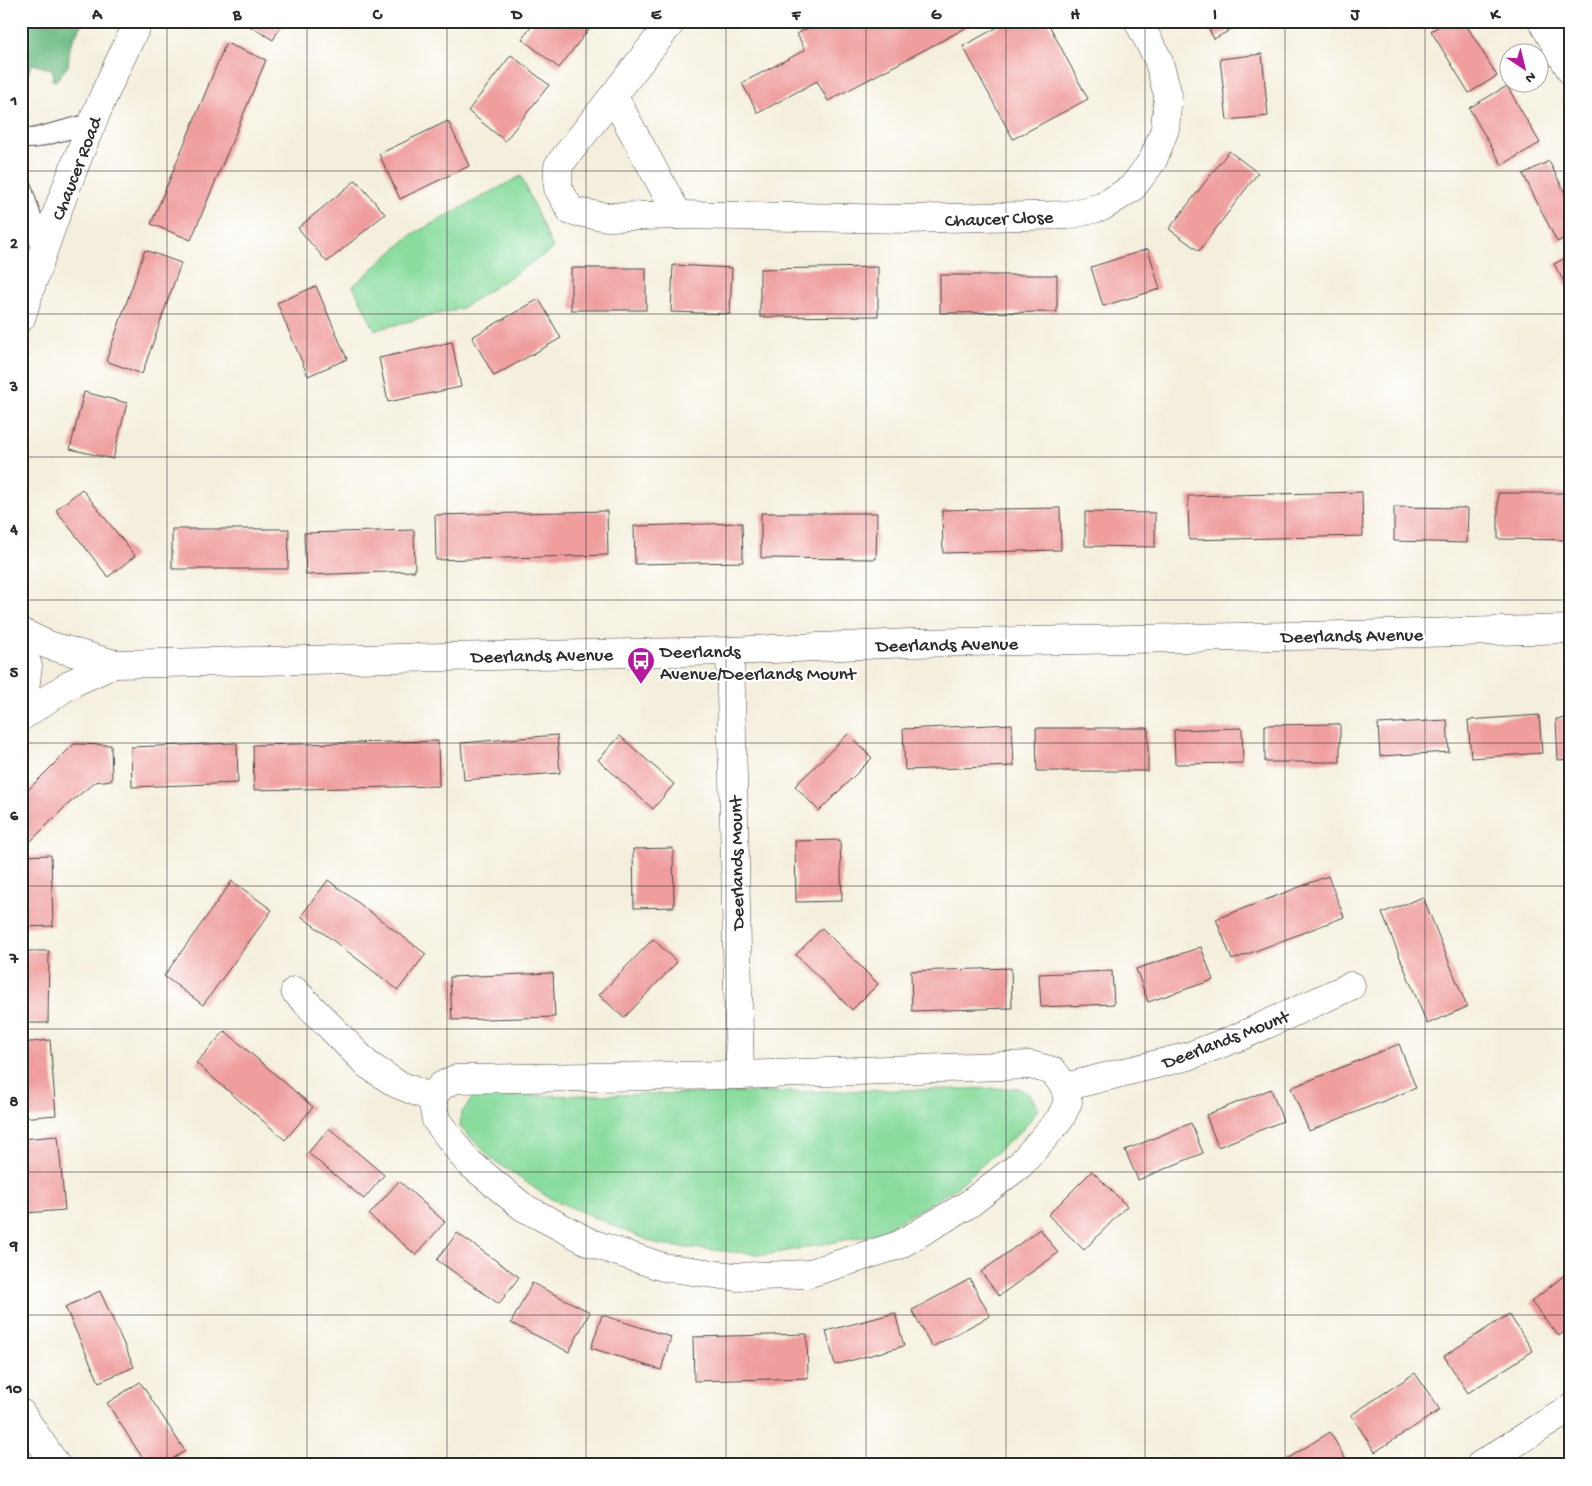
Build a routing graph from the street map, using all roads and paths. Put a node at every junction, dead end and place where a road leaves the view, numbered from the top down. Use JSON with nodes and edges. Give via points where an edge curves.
{"nodes":[{"id":1,"x":139,"y":21,"type":"edge"},
{"id":2,"x":672,"y":21,"type":"edge"},
{"id":3,"x":1138,"y":21,"type":"edge"},
{"id":4,"x":1542,"y":21,"type":"edge"},
{"id":5,"x":1571,"y":71,"type":"edge"},
{"id":6,"x":614,"y":97,"type":"junction"},
{"id":7,"x":92,"y":122,"type":"junction"},
{"id":8,"x":21,"y":139,"type":"edge"},
{"id":9,"x":21,"y":185,"type":"edge"},
{"id":10,"x":678,"y":215,"type":"junction"},
{"id":11,"x":43,"y":253,"type":"junction"},
{"id":12,"x":21,"y":318,"type":"edge"},
{"id":13,"x":1571,"y":628,"type":"edge"},
{"id":14,"x":21,"y":632,"type":"edge"},
{"id":15,"x":21,"y":646,"type":"edge"},
{"id":16,"x":730,"y":651,"type":"junction"},
{"id":17,"x":114,"y":664,"type":"junction"},
{"id":18,"x":21,"y":703,"type":"edge"},
{"id":19,"x":21,"y":717,"type":"edge"},
{"id":20,"x":1351,"y":986,"type":"dead end"},
{"id":21,"x":295,"y":991,"type":"dead end"},
{"id":22,"x":740,"y":1075,"type":"junction"},
{"id":23,"x":1065,"y":1087,"type":"junction"},
{"id":24,"x":432,"y":1098,"type":"junction"},
{"id":25,"x":1571,"y":1408,"type":"edge"},
{"id":26,"x":21,"y":1413,"type":"edge"},
{"id":27,"x":56,"y":1465,"type":"edge"},
{"id":28,"x":1480,"y":1465,"type":"edge"}],
"edges":[{"from":1,"to":7,"type":"street","name":"Chaucer Road"},
{"from":2,"to":6,"type":"street","name":"Chaucer Close"},
{"from":3,"to":10,"type":"street","name":"Chaucer Close","via":[[1158,59],[1168,95],[1165,129],[1153,160],[1132,188],[1102,207],[1068,215],[907,219]]},
{"from":4,"to":5,"type":"street"},
{"from":6,"to":10,"type":"street"},
{"from":6,"to":10,"type":"street","name":"Chaucer Close","via":[[558,166],[558,188],[572,211],[608,217]]},
{"from":7,"to":8,"type":"lane"},
{"from":7,"to":11,"type":"street","name":"Chaucer Road"},
{"from":9,"to":11,"type":"lane"},
{"from":11,"to":12,"type":"street","name":"Chaucer Road"},
{"from":13,"to":16,"type":"street","name":"Deerlands Avenue","via":[[910,643]]},
{"from":14,"to":17,"type":"street","name":"Deerlands Avenue","via":[[48,644]]},
{"from":15,"to":18,"type":"street","via":[[28,666]]},
{"from":16,"to":17,"type":"street","name":"Deerlands Avenue"},
{"from":16,"to":22,"type":"street","name":"Deerlands Mount"},
{"from":17,"to":19,"type":"street","name":"Deerlands Avenue","via":[[72,683]]},
{"from":20,"to":23,"type":"street","name":"Deerlands Mount","via":[[1189,1056]]},
{"from":21,"to":24,"type":"street","via":[[368,1065],[397,1084]]},
{"from":22,"to":23,"type":"street","via":[[1031,1065],[1053,1071]]},
{"from":22,"to":24,"type":"street","via":[[455,1079],[441,1086]]},
{"from":23,"to":24,"type":"street","via":[[1068,1102],[1060,1119],[1021,1164],[969,1204],[899,1245],[807,1274],[736,1277],[663,1267],[590,1243],[523,1207],[467,1161],[436,1120]]},
{"from":25,"to":28,"type":"street"},
{"from":26,"to":27,"type":"street"}]}
